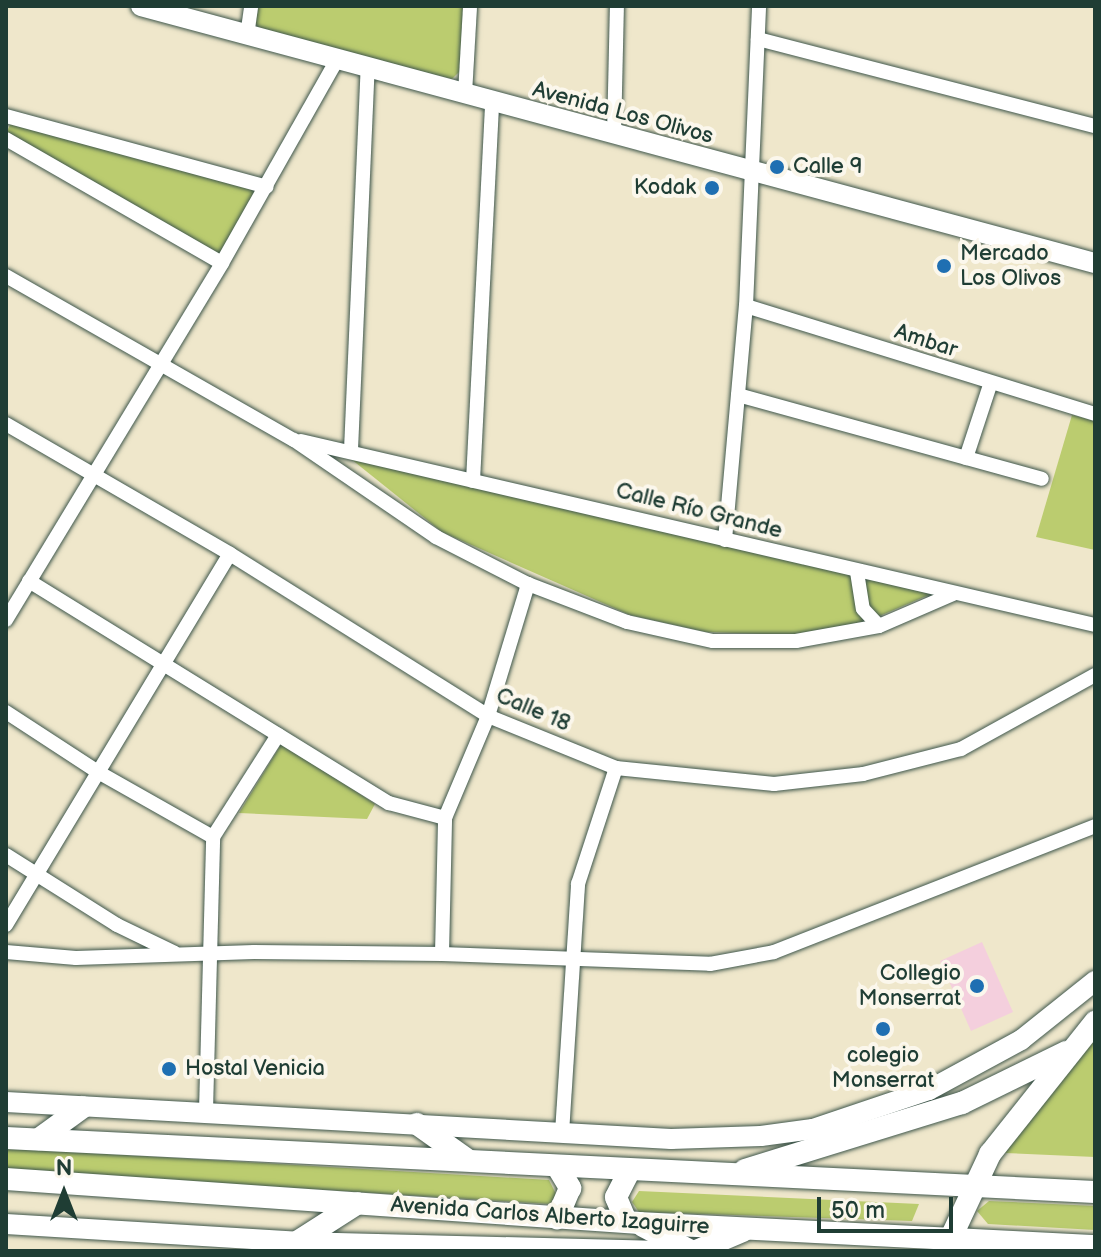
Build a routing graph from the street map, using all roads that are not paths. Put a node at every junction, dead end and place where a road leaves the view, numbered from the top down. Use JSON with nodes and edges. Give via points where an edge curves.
{"nodes":[{"id":1,"x":141,"y":6,"type":"edge"},
{"id":2,"x":251,"y":6,"type":"edge"},
{"id":3,"x":470,"y":6,"type":"edge"},
{"id":4,"x":617,"y":6,"type":"edge"},
{"id":5,"x":759,"y":6,"type":"edge"},
{"id":6,"x":247,"y":36,"type":"junction"},
{"id":7,"x":758,"y":39,"type":"junction"},
{"id":8,"x":337,"y":60,"type":"junction"},
{"id":9,"x":368,"y":67,"type":"junction"},
{"id":10,"x":465,"y":94,"type":"junction"},
{"id":11,"x":492,"y":103,"type":"junction"},
{"id":12,"x":6,"y":116,"type":"edge"},
{"id":13,"x":1095,"y":126,"type":"edge"},
{"id":14,"x":614,"y":135,"type":"junction"},
{"id":15,"x":6,"y":139,"type":"edge"},
{"id":16,"x":750,"y":171,"type":"junction"},
{"id":17,"x":267,"y":187,"type":"junction"},
{"id":18,"x":222,"y":263,"type":"junction"},
{"id":19,"x":1095,"y":263,"type":"edge"},
{"id":20,"x":6,"y":276,"type":"edge"},
{"id":21,"x":746,"y":306,"type":"junction"},
{"id":22,"x":161,"y":362,"type":"junction"},
{"id":23,"x":990,"y":385,"type":"junction"},
{"id":24,"x":738,"y":395,"type":"junction"},
{"id":25,"x":1095,"y":414,"type":"edge"},
{"id":26,"x":6,"y":424,"type":"edge"},
{"id":27,"x":294,"y":440,"type":"junction"},
{"id":28,"x":351,"y":450,"type":"junction"},
{"id":29,"x":966,"y":458,"type":"junction"},
{"id":30,"x":96,"y":473,"type":"junction"},
{"id":31,"x":1042,"y":479,"type":"dead end"},
{"id":32,"x":473,"y":481,"type":"junction"},
{"id":33,"x":725,"y":540,"type":"junction"},
{"id":34,"x":230,"y":554,"type":"junction"},
{"id":35,"x":857,"y":572,"type":"junction"},
{"id":36,"x":29,"y":581,"type":"junction"},
{"id":37,"x":528,"y":584,"type":"junction"},
{"id":38,"x":953,"y":594,"type":"junction"},
{"id":39,"x":6,"y":620,"type":"edge"},
{"id":40,"x":1095,"y":625,"type":"edge"},
{"id":41,"x":879,"y":626,"type":"junction"},
{"id":42,"x":166,"y":663,"type":"junction"},
{"id":43,"x":1095,"y":675,"type":"edge"},
{"id":44,"x":6,"y":712,"type":"edge"},
{"id":45,"x":488,"y":716,"type":"junction"},
{"id":46,"x":278,"y":735,"type":"junction"},
{"id":47,"x":616,"y":768,"type":"junction"},
{"id":48,"x":98,"y":772,"type":"junction"},
{"id":49,"x":445,"y":818,"type":"junction"},
{"id":50,"x":1095,"y":826,"type":"edge"},
{"id":51,"x":213,"y":837,"type":"junction"},
{"id":52,"x":6,"y":855,"type":"edge"},
{"id":53,"x":35,"y":872,"type":"junction"},
{"id":54,"x":6,"y":925,"type":"edge"},
{"id":55,"x":6,"y":952,"type":"edge"},
{"id":56,"x":213,"y":953,"type":"junction"},
{"id":57,"x":177,"y":954,"type":"junction"},
{"id":58,"x":442,"y":954,"type":"junction"},
{"id":59,"x":573,"y":958,"type":"junction"},
{"id":60,"x":1095,"y":981,"type":"edge"},
{"id":61,"x":1095,"y":1022,"type":"edge"},
{"id":62,"x":1066,"y":1052,"type":"junction"},
{"id":63,"x":6,"y":1102,"type":"edge"},
{"id":64,"x":83,"y":1107,"type":"junction"},
{"id":65,"x":876,"y":1108,"type":"junction"},
{"id":66,"x":206,"y":1111,"type":"junction"},
{"id":67,"x":417,"y":1124,"type":"junction"},
{"id":68,"x":562,"y":1133,"type":"junction"},
{"id":69,"x":855,"y":1135,"type":"junction"},
{"id":70,"x":6,"y":1138,"type":"edge"},
{"id":71,"x":39,"y":1139,"type":"junction"},
{"id":72,"x":466,"y":1159,"type":"junction"},
{"id":73,"x":557,"y":1166,"type":"junction"},
{"id":74,"x":629,"y":1171,"type":"junction"},
{"id":75,"x":725,"y":1176,"type":"junction"},
{"id":76,"x":6,"y":1179,"type":"edge"},
{"id":77,"x":973,"y":1186,"type":"junction"},
{"id":78,"x":1095,"y":1192,"type":"edge"},
{"id":79,"x":358,"y":1203,"type":"junction"},
{"id":80,"x":557,"y":1218,"type":"junction"},
{"id":81,"x":632,"y":1222,"type":"junction"},
{"id":82,"x":6,"y":1224,"type":"edge"},
{"id":83,"x":749,"y":1228,"type":"junction"},
{"id":84,"x":948,"y":1244,"type":"edge"},
{"id":85,"x":294,"y":1246,"type":"edge"},
{"id":86,"x":1095,"y":1246,"type":"edge"},
{"id":87,"x":662,"y":1251,"type":"edge"},
{"id":88,"x":693,"y":1251,"type":"edge"}],
"edges":[{"from":1,"to":6,"type":"street","name":"Avenida Los Olivos"},
{"from":2,"to":6,"type":"street"},
{"from":3,"to":10,"type":"street"},
{"from":4,"to":14,"type":"street"},
{"from":5,"to":7,"type":"street"},
{"from":6,"to":8,"type":"street","name":"Avenida Los Olivos"},
{"from":7,"to":13,"type":"street"},
{"from":7,"to":16,"type":"street"},
{"from":8,"to":9,"type":"street","name":"Avenida Los Olivos"},
{"from":8,"to":17,"type":"street"},
{"from":9,"to":10,"type":"street","name":"Avenida Los Olivos"},
{"from":9,"to":28,"type":"street"},
{"from":10,"to":11,"type":"street","name":"Avenida Los Olivos"},
{"from":11,"to":14,"type":"street","name":"Avenida Los Olivos"},
{"from":11,"to":32,"type":"street"},
{"from":12,"to":17,"type":"street"},
{"from":14,"to":16,"type":"street","name":"Avenida Los Olivos"},
{"from":15,"to":18,"type":"street"},
{"from":16,"to":19,"type":"street","name":"Avenida Los Olivos"},
{"from":16,"to":21,"type":"street"},
{"from":17,"to":18,"type":"street"},
{"from":18,"to":22,"type":"street"},
{"from":20,"to":22,"type":"street"},
{"from":21,"to":23,"type":"street","name":"Ambar"},
{"from":21,"to":24,"type":"street"},
{"from":22,"to":27,"type":"street"},
{"from":22,"to":30,"type":"street"},
{"from":23,"to":25,"type":"street","name":"Ambar"},
{"from":23,"to":29,"type":"street"},
{"from":24,"to":29,"type":"street"},
{"from":24,"to":33,"type":"street"},
{"from":26,"to":30,"type":"street","name":"Calle 18"},
{"from":27,"to":28,"type":"street","name":"Calle Río Grande"},
{"from":27,"to":37,"type":"street","via":[[436,537]]},
{"from":28,"to":32,"type":"street","name":"Calle Río Grande"},
{"from":29,"to":31,"type":"street"},
{"from":30,"to":34,"type":"street","name":"Calle 18"},
{"from":30,"to":36,"type":"street"},
{"from":32,"to":33,"type":"street","name":"Calle Río Grande"},
{"from":33,"to":35,"type":"street","name":"Calle Río Grande"},
{"from":34,"to":42,"type":"street"},
{"from":34,"to":45,"type":"street","name":"Calle 18"},
{"from":35,"to":38,"type":"street","name":"Calle Río Grande"},
{"from":35,"to":41,"type":"street","via":[[863,609]]},
{"from":36,"to":39,"type":"street"},
{"from":36,"to":42,"type":"street"},
{"from":37,"to":41,"type":"street","via":[[627,622],[713,641],[796,641]]},
{"from":37,"to":45,"type":"street"},
{"from":38,"to":40,"type":"street","name":"Calle Río Grande"},
{"from":38,"to":41,"type":"street"},
{"from":42,"to":46,"type":"street"},
{"from":42,"to":48,"type":"street"},
{"from":43,"to":47,"type":"street","name":"Calle 18","via":[[961,749],[863,774],[774,784]]},
{"from":44,"to":48,"type":"street"},
{"from":45,"to":47,"type":"street","name":"Calle 18"},
{"from":45,"to":49,"type":"street"},
{"from":46,"to":49,"type":"street","via":[[389,803]]},
{"from":46,"to":51,"type":"street"},
{"from":47,"to":59,"type":"street","via":[[578,884]]},
{"from":48,"to":51,"type":"street"},
{"from":48,"to":53,"type":"street"},
{"from":49,"to":58,"type":"street"},
{"from":50,"to":59,"type":"street","via":[[774,952],[710,964]]},
{"from":51,"to":56,"type":"street"},
{"from":52,"to":53,"type":"street"},
{"from":53,"to":54,"type":"street"},
{"from":53,"to":57,"type":"street","via":[[117,925]]},
{"from":55,"to":57,"type":"street","via":[[76,958]]},
{"from":56,"to":57,"type":"street"},
{"from":56,"to":58,"type":"street"},
{"from":56,"to":66,"type":"street"},
{"from":58,"to":59,"type":"street"},
{"from":59,"to":68,"type":"street"},
{"from":60,"to":65,"type":"street","via":[[983,1064]]},
{"from":61,"to":62,"type":"main road"},
{"from":62,"to":69,"type":"main road","via":[[962,1103]]},
{"from":62,"to":77,"type":"main road","via":[[1019,1112]]},
{"from":63,"to":64,"type":"street"},
{"from":64,"to":66,"type":"street"},
{"from":64,"to":71,"type":"main road"},
{"from":65,"to":68,"type":"street","via":[[813,1129],[761,1136],[671,1139]]},
{"from":65,"to":69,"type":"main road"},
{"from":66,"to":67,"type":"street"},
{"from":67,"to":68,"type":"street"},
{"from":67,"to":72,"type":"main road"},
{"from":69,"to":75,"type":"main road"},
{"from":70,"to":71,"type":"main road"},
{"from":71,"to":72,"type":"main road"},
{"from":72,"to":73,"type":"main road"},
{"from":73,"to":74,"type":"main road"},
{"from":73,"to":80,"type":"main road","via":[[570,1188]]},
{"from":74,"to":75,"type":"main road"},
{"from":74,"to":81,"type":"main road","via":[[616,1197]]},
{"from":75,"to":77,"type":"main road"},
{"from":76,"to":79,"type":"main road","name":"Avenida Carlos Alberto Izaguirre"},
{"from":77,"to":78,"type":"main road"},
{"from":77,"to":84,"type":"main road"},
{"from":79,"to":80,"type":"main road","name":"Avenida Carlos Alberto Izaguirre"},
{"from":79,"to":85,"type":"main road"},
{"from":80,"to":81,"type":"main road","name":"Avenida Carlos Alberto Izaguirre"},
{"from":81,"to":83,"type":"main road","name":"Avenida Carlos Alberto Izaguirre"},
{"from":81,"to":88,"type":"main road"},
{"from":82,"to":85,"type":"street","name":"Avenida Carlos Alberto Izaguirre"},
{"from":83,"to":84,"type":"main road","name":"Avenida Carlos Alberto Izaguirre"},
{"from":83,"to":88,"type":"main road"},
{"from":84,"to":86,"type":"main road","name":"Avenida Carlos Alberto Izaguirre"},
{"from":85,"to":87,"type":"street","name":"Avenida Carlos Alberto Izaguirre"}]}
